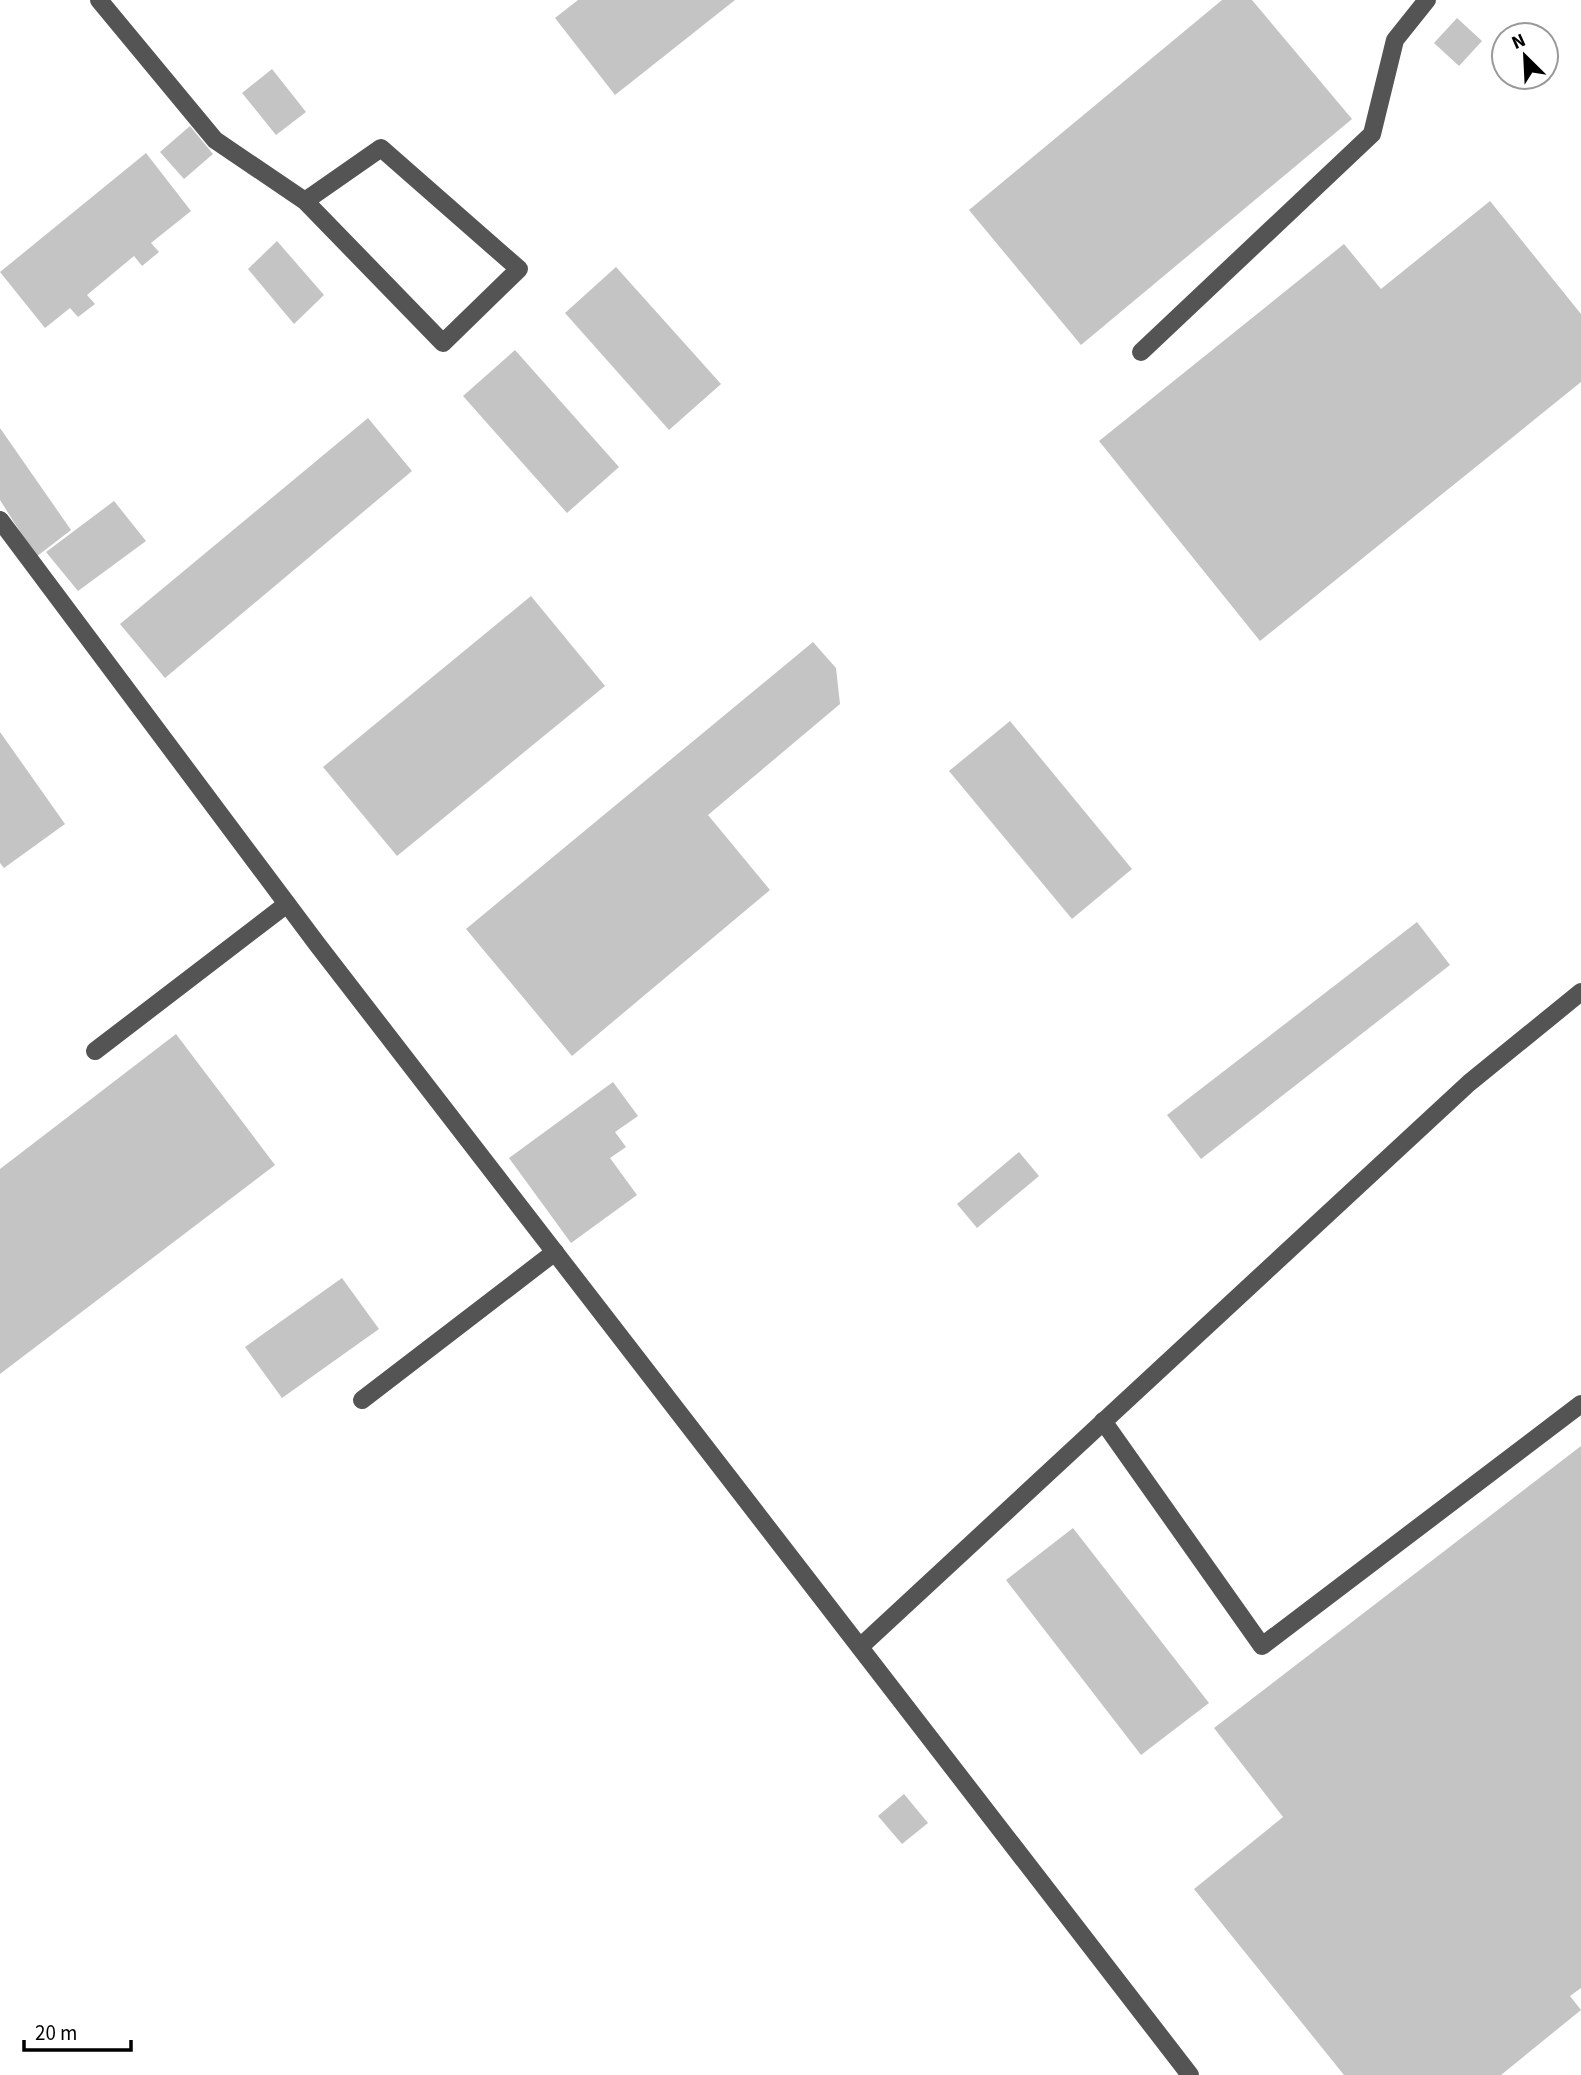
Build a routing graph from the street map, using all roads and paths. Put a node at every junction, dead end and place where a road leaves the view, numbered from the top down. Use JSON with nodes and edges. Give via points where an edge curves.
{"nodes":[{"id":1,"x":99,"y":0,"type":"edge"},
{"id":2,"x":1427,"y":0,"type":"edge"},
{"id":3,"x":305,"y":201,"type":"junction"},
{"id":4,"x":1141,"y":352,"type":"dead end"},
{"id":5,"x":0,"y":520,"type":"edge"},
{"id":6,"x":287,"y":904,"type":"junction"},
{"id":7,"x":1581,"y":992,"type":"edge"},
{"id":8,"x":95,"y":1051,"type":"dead end"},
{"id":9,"x":555,"y":1252,"type":"junction"},
{"id":10,"x":362,"y":1400,"type":"dead end"},
{"id":11,"x":1581,"y":1404,"type":"edge"},
{"id":12,"x":1104,"y":1421,"type":"junction"},
{"id":13,"x":860,"y":1647,"type":"junction"},
{"id":14,"x":1190,"y":2075,"type":"edge"}],
"edges":[{"from":1,"to":3,"type":"street","via":[[215,140]]},
{"from":2,"to":4,"type":"street","via":[[1395,40],[1372,134]]},
{"from":3,"to":3,"type":"street","via":[[443,343],[519,269],[381,148]]},
{"from":5,"to":6,"type":"street"},
{"from":6,"to":8,"type":"street"},
{"from":6,"to":9,"type":"street"},
{"from":7,"to":12,"type":"street","via":[[1469,1083]]},
{"from":9,"to":10,"type":"street"},
{"from":9,"to":13,"type":"street"},
{"from":11,"to":12,"type":"street","via":[[1262,1646]]},
{"from":12,"to":13,"type":"street"},
{"from":13,"to":14,"type":"street"}]}
